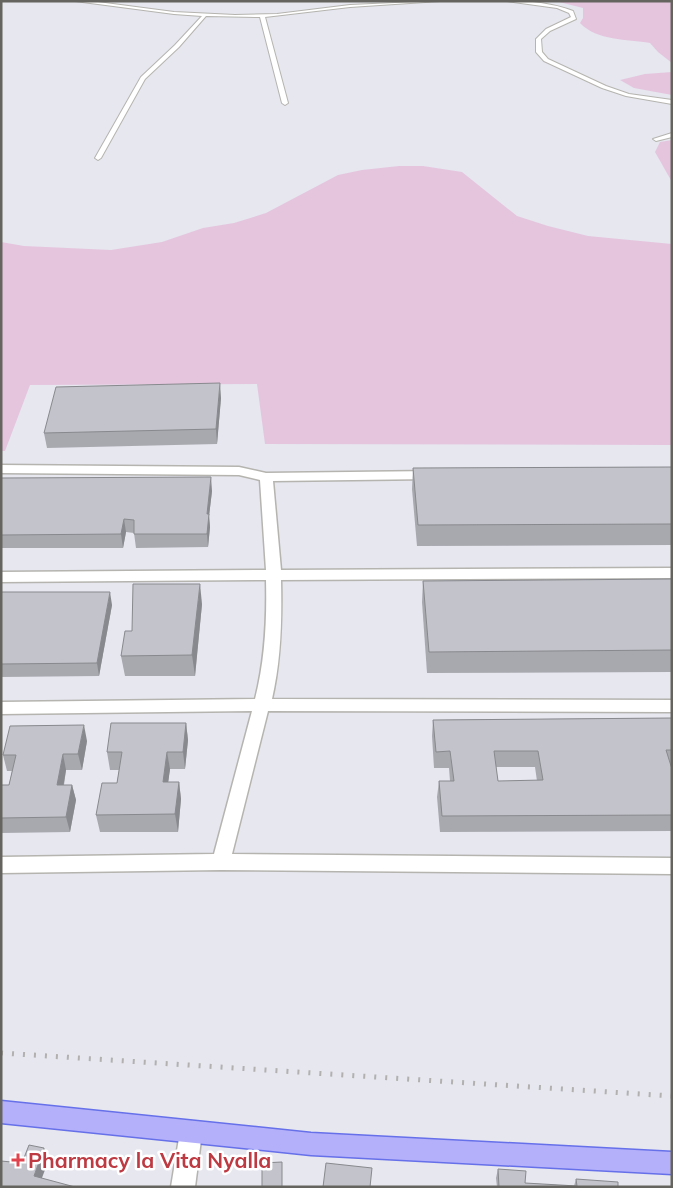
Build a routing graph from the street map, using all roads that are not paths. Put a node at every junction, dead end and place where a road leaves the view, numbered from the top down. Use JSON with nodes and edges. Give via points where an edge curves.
{"nodes":[{"id":1,"x":77,"y":1,"type":"edge"},
{"id":2,"x":438,"y":1,"type":"edge"},
{"id":3,"x":509,"y":1,"type":"edge"},
{"id":4,"x":262,"y":15,"type":"junction"},
{"id":5,"x":204,"y":16,"type":"junction"},
{"id":6,"x":672,"y":102,"type":"edge"},
{"id":7,"x":285,"y":103,"type":"dead end"},
{"id":8,"x":672,"y":136,"type":"edge"},
{"id":9,"x":656,"y":139,"type":"dead end"},
{"id":10,"x":98,"y":158,"type":"dead end"},
{"id":11,"x":1,"y":469,"type":"edge"},
{"id":12,"x":443,"y":475,"type":"edge"},
{"id":13,"x":266,"y":477,"type":"junction"},
{"id":14,"x":672,"y":573,"type":"edge"},
{"id":15,"x":273,"y":575,"type":"junction"},
{"id":16,"x":1,"y":577,"type":"edge"},
{"id":17,"x":260,"y":705,"type":"junction"},
{"id":18,"x":672,"y":706,"type":"edge"},
{"id":19,"x":1,"y":708,"type":"edge"},
{"id":20,"x":221,"y":862,"type":"junction"},
{"id":21,"x":1,"y":865,"type":"edge"},
{"id":22,"x":672,"y":866,"type":"edge"},
{"id":23,"x":1,"y":1112,"type":"edge"},
{"id":24,"x":191,"y":1132,"type":"junction"},
{"id":25,"x":672,"y":1164,"type":"edge"},
{"id":26,"x":183,"y":1187,"type":"edge"}],
"edges":[{"from":1,"to":5,"type":"lane"},
{"from":2,"to":4,"type":"lane"},
{"from":3,"to":6,"type":"lane","via":[[558,7],[571,12],[574,18],[548,30],[538,39],[539,52],[546,60],[604,87],[628,95]]},
{"from":4,"to":5,"type":"lane"},
{"from":4,"to":7,"type":"lane"},
{"from":5,"to":10,"type":"lane","via":[[143,78]]},
{"from":8,"to":9,"type":"lane"},
{"from":11,"to":13,"type":"street","via":[[239,471]]},
{"from":12,"to":13,"type":"street"},
{"from":13,"to":15,"type":"street"},
{"from":14,"to":15,"type":"street"},
{"from":15,"to":16,"type":"street"},
{"from":15,"to":17,"type":"street","via":[[273,651]]},
{"from":17,"to":18,"type":"street"},
{"from":17,"to":19,"type":"street"},
{"from":17,"to":20,"type":"street"},
{"from":20,"to":21,"type":"street"},
{"from":20,"to":22,"type":"street"},
{"from":23,"to":24,"type":"main road"},
{"from":24,"to":25,"type":"main road","via":[[311,1144]]},
{"from":24,"to":26,"type":"street"}]}
